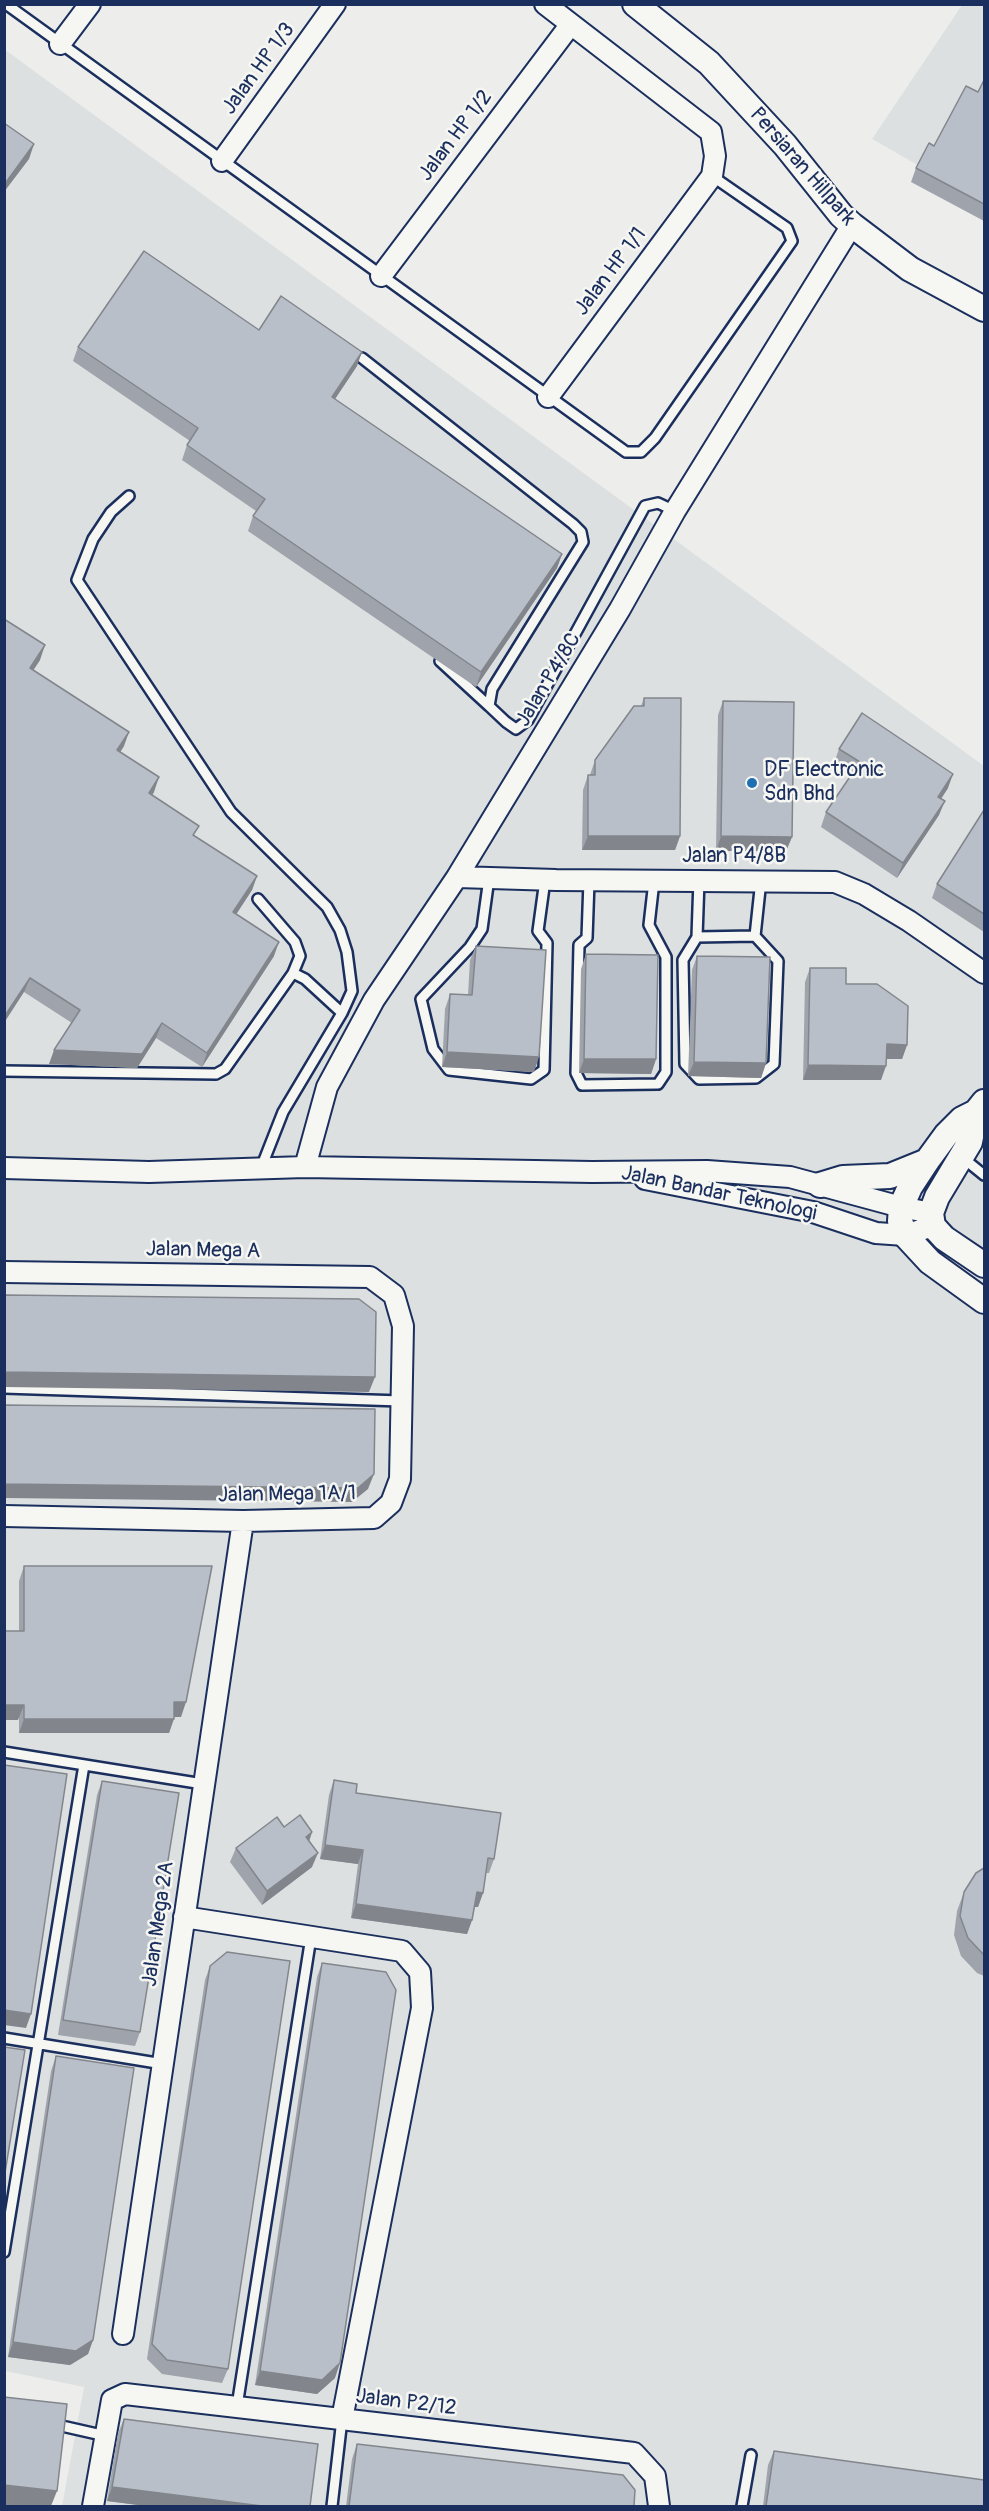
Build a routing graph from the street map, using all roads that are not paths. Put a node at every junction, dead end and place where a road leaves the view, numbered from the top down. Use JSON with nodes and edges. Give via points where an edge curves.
{"nodes":[{"id":1,"x":6,"y":4,"type":"edge"},
{"id":2,"x":90,"y":4,"type":"edge"},
{"id":3,"x":335,"y":4,"type":"edge"},
{"id":4,"x":545,"y":4,"type":"edge"},
{"id":5,"x":635,"y":4,"type":"edge"},
{"id":6,"x":571,"y":24,"type":"junction"},
{"id":7,"x":60,"y":44,"type":"junction"},
{"id":8,"x":222,"y":161,"type":"junction"},
{"id":9,"x":712,"y":176,"type":"junction"},
{"id":10,"x":852,"y":225,"type":"junction"},
{"id":11,"x":381,"y":276,"type":"junction"},
{"id":12,"x":984,"y":309,"type":"edge"},
{"id":13,"x":362,"y":358,"type":"edge"},
{"id":14,"x":548,"y":397,"type":"junction"},
{"id":15,"x":129,"y":496,"type":"dead end"},
{"id":16,"x":675,"y":511,"type":"junction"},
{"id":17,"x":431,"y":652,"type":"edge"},
{"id":18,"x":489,"y":706,"type":"junction"},
{"id":19,"x":457,"y":877,"type":"junction"},
{"id":20,"x":489,"y":878,"type":"junction"},
{"id":21,"x":545,"y":880,"type":"junction"},
{"id":22,"x":589,"y":880,"type":"junction"},
{"id":23,"x":699,"y":880,"type":"junction"},
{"id":24,"x":761,"y":880,"type":"junction"},
{"id":25,"x":654,"y":881,"type":"junction"},
{"id":26,"x":258,"y":899,"type":"dead end"},
{"id":27,"x":755,"y":936,"type":"junction"},
{"id":28,"x":697,"y":937,"type":"junction"},
{"id":29,"x":984,"y":973,"type":"edge"},
{"id":30,"x":293,"y":974,"type":"junction"},
{"id":31,"x":342,"y":1013,"type":"junction"},
{"id":32,"x":4,"y":1071,"type":"edge"},
{"id":33,"x":980,"y":1107,"type":"edge"},
{"id":34,"x":961,"y":1156,"type":"junction"},
{"id":35,"x":927,"y":1161,"type":"junction"},
{"id":36,"x":305,"y":1167,"type":"junction"},
{"id":37,"x":4,"y":1168,"type":"edge"},
{"id":38,"x":261,"y":1168,"type":"junction"},
{"id":39,"x":610,"y":1172,"type":"junction"},
{"id":40,"x":984,"y":1175,"type":"edge"},
{"id":41,"x":820,"y":1185,"type":"junction"},
{"id":42,"x":901,"y":1207,"type":"junction"},
{"id":43,"x":932,"y":1220,"type":"junction"},
{"id":44,"x":905,"y":1235,"type":"junction"},
{"id":45,"x":984,"y":1265,"type":"edge"},
{"id":46,"x":4,"y":1272,"type":"edge"},
{"id":47,"x":394,"y":1295,"type":"joint"},
{"id":48,"x":984,"y":1301,"type":"edge"},
{"id":49,"x":4,"y":1388,"type":"edge"},
{"id":50,"x":401,"y":1401,"type":"junction"},
{"id":51,"x":4,"y":1516,"type":"edge"},
{"id":52,"x":243,"y":1521,"type":"junction"},
{"id":53,"x":4,"y":1752,"type":"edge"},
{"id":54,"x":84,"y":1765,"type":"junction"},
{"id":55,"x":203,"y":1784,"type":"junction"},
{"id":56,"x":184,"y":1917,"type":"junction"},
{"id":57,"x":310,"y":1937,"type":"junction"},
{"id":58,"x":4,"y":2038,"type":"edge"},
{"id":59,"x":39,"y":2043,"type":"junction"},
{"id":60,"x":163,"y":2064,"type":"junction"},
{"id":61,"x":4,"y":2252,"type":"edge"},
{"id":62,"x":123,"y":2334,"type":"dead end"},
{"id":63,"x":237,"y":2406,"type":"junction"},
{"id":64,"x":39,"y":2420,"type":"edge"},
{"id":65,"x":342,"y":2420,"type":"junction"},
{"id":66,"x":106,"y":2436,"type":"junction"},
{"id":67,"x":751,"y":2455,"type":"dead end"},
{"id":68,"x":93,"y":2506,"type":"edge"},
{"id":69,"x":332,"y":2506,"type":"edge"},
{"id":70,"x":659,"y":2506,"type":"edge"},
{"id":71,"x":742,"y":2506,"type":"edge"}],
"edges":[{"from":1,"to":7,"type":"lane"},
{"from":2,"to":7,"type":"street"},
{"from":3,"to":8,"type":"street","name":"Jalan HP 1/3"},
{"from":4,"to":6,"type":"street"},
{"from":5,"to":10,"type":"street","name":"Persiaran Hillpark","via":[[709,63]]},
{"from":6,"to":9,"type":"street","via":[[711,132],[715,156]]},
{"from":6,"to":11,"type":"street","name":"Jalan HP 1/2"},
{"from":7,"to":8,"type":"lane"},
{"from":8,"to":11,"type":"lane"},
{"from":9,"to":14,"type":"street","name":"Jalan HP 1/1"},
{"from":9,"to":14,"type":"lane","via":[[787,228],[792,242],[655,438],[641,452],[626,452]]},
{"from":10,"to":12,"type":"street","name":"Persiaran Hillpark","via":[[910,269]]},
{"from":10,"to":16,"type":"street","name":"Jalan P4/8C"},
{"from":11,"to":14,"type":"lane"},
{"from":13,"to":18,"type":"lane","via":[[581,532],[583,542],[492,689]]},
{"from":15,"to":31,"type":"lane","via":[[111,512],[93,539],[77,580],[231,812],[327,907],[347,952],[352,991]]},
{"from":16,"to":18,"type":"lane","via":[[658,503],[645,506],[528,720],[516,729]]},
{"from":16,"to":19,"type":"street","name":"Jalan P4/8C"},
{"from":17,"to":18,"type":"lane"},
{"from":19,"to":20,"type":"street","name":"Jalan P4/8B"},
{"from":19,"to":36,"type":"street","name":"Jalan P4/8C","via":[[374,1000],[327,1087]]},
{"from":20,"to":21,"type":"street","name":"Jalan P4/8B"},
{"from":20,"to":21,"type":"lane","via":[[482,929],[421,999],[433,1049],[449,1070],[531,1078],[544,1070],[547,943],[538,931]]},
{"from":21,"to":22,"type":"street","name":"Jalan P4/8B"},
{"from":22,"to":25,"type":"street","name":"Jalan P4/8B"},
{"from":22,"to":25,"type":"lane","via":[[587,938],[579,945],[576,1073],[582,1085],[658,1084],[666,1072],[666,957],[650,925]]},
{"from":23,"to":24,"type":"street","name":"Jalan P4/8B"},
{"from":23,"to":25,"type":"street","name":"Jalan P4/8B"},
{"from":23,"to":28,"type":"lane"},
{"from":24,"to":27,"type":"lane"},
{"from":24,"to":29,"type":"street","name":"Jalan P4/8B","via":[[835,882],[864,894]]},
{"from":26,"to":30,"type":"lane","via":[[296,942],[300,956]]},
{"from":27,"to":28,"type":"lane"},
{"from":27,"to":28,"type":"lane","via":[[778,961],[774,1064],[756,1078],[699,1079],[685,1064],[683,960]]},
{"from":30,"to":31,"type":"lane","via":[[305,979]]},
{"from":30,"to":32,"type":"lane","via":[[225,1069],[216,1074]]},
{"from":31,"to":38,"type":"lane","via":[[283,1112]]},
{"from":33,"to":34,"type":"street","via":[[970,1142]]},
{"from":33,"to":35,"type":"street","via":[[946,1135]]},
{"from":34,"to":40,"type":"lane"},
{"from":34,"to":43,"type":"street"},
{"from":35,"to":41,"type":"street","via":[[890,1176],[843,1178]]},
{"from":35,"to":42,"type":"street"},
{"from":36,"to":38,"type":"street"},
{"from":36,"to":39,"type":"street"},
{"from":37,"to":38,"type":"street","via":[[149,1172]]},
{"from":39,"to":41,"type":"street","name":"Jalan Bandar Teknologi","via":[[707,1171],[790,1177]]},
{"from":39,"to":44,"type":"street","name":"Jalan Bandar Teknologi","via":[[813,1212],[876,1233]]},
{"from":41,"to":42,"type":"street","name":"Jalan Bandar Teknologi"},
{"from":42,"to":43,"type":"street","name":"Jalan Bandar Teknologi"},
{"from":42,"to":44,"type":"street"},
{"from":43,"to":44,"type":"street","name":"Jalan Bandar Teknologi"},
{"from":43,"to":45,"type":"street","via":[[944,1238]]},
{"from":44,"to":48,"type":"street","via":[[930,1262]]},
{"from":46,"to":47,"type":"street","name":"Jalan Mega A","via":[[370,1277]]},
{"from":47,"to":50,"type":"street","name":"Jalan Mega 1A/1","via":[[403,1326]]},
{"from":49,"to":50,"type":"lane"},
{"from":50,"to":52,"type":"street","name":"Jalan Mega 1A/1","via":[[400,1479],[391,1503],[374,1518]]},
{"from":51,"to":52,"type":"street","name":"Jalan Mega 1A/1"},
{"from":52,"to":55,"type":"street","name":"Jalan Mega 2A"},
{"from":53,"to":54,"type":"lane"},
{"from":54,"to":55,"type":"lane"},
{"from":54,"to":59,"type":"lane"},
{"from":55,"to":56,"type":"street","name":"Jalan Mega 2A"},
{"from":56,"to":57,"type":"street"},
{"from":56,"to":60,"type":"street","name":"Jalan Mega 2A"},
{"from":57,"to":63,"type":"lane"},
{"from":57,"to":65,"type":"street","via":[[402,1952],[420,1972],[422,2008]]},
{"from":58,"to":59,"type":"lane"},
{"from":59,"to":60,"type":"lane"},
{"from":59,"to":61,"type":"lane"},
{"from":60,"to":62,"type":"street","name":"Jalan Mega 2A"},
{"from":63,"to":65,"type":"street","name":"Jalan P2/12"},
{"from":63,"to":66,"type":"street","name":"Jalan P2/12","via":[[125,2394],[112,2400]]},
{"from":64,"to":66,"type":"lane"},
{"from":65,"to":69,"type":"lane"},
{"from":65,"to":70,"type":"street","name":"Jalan P2/12","via":[[634,2453],[655,2476]]},
{"from":66,"to":68,"type":"street"},
{"from":67,"to":71,"type":"lane"}]}
